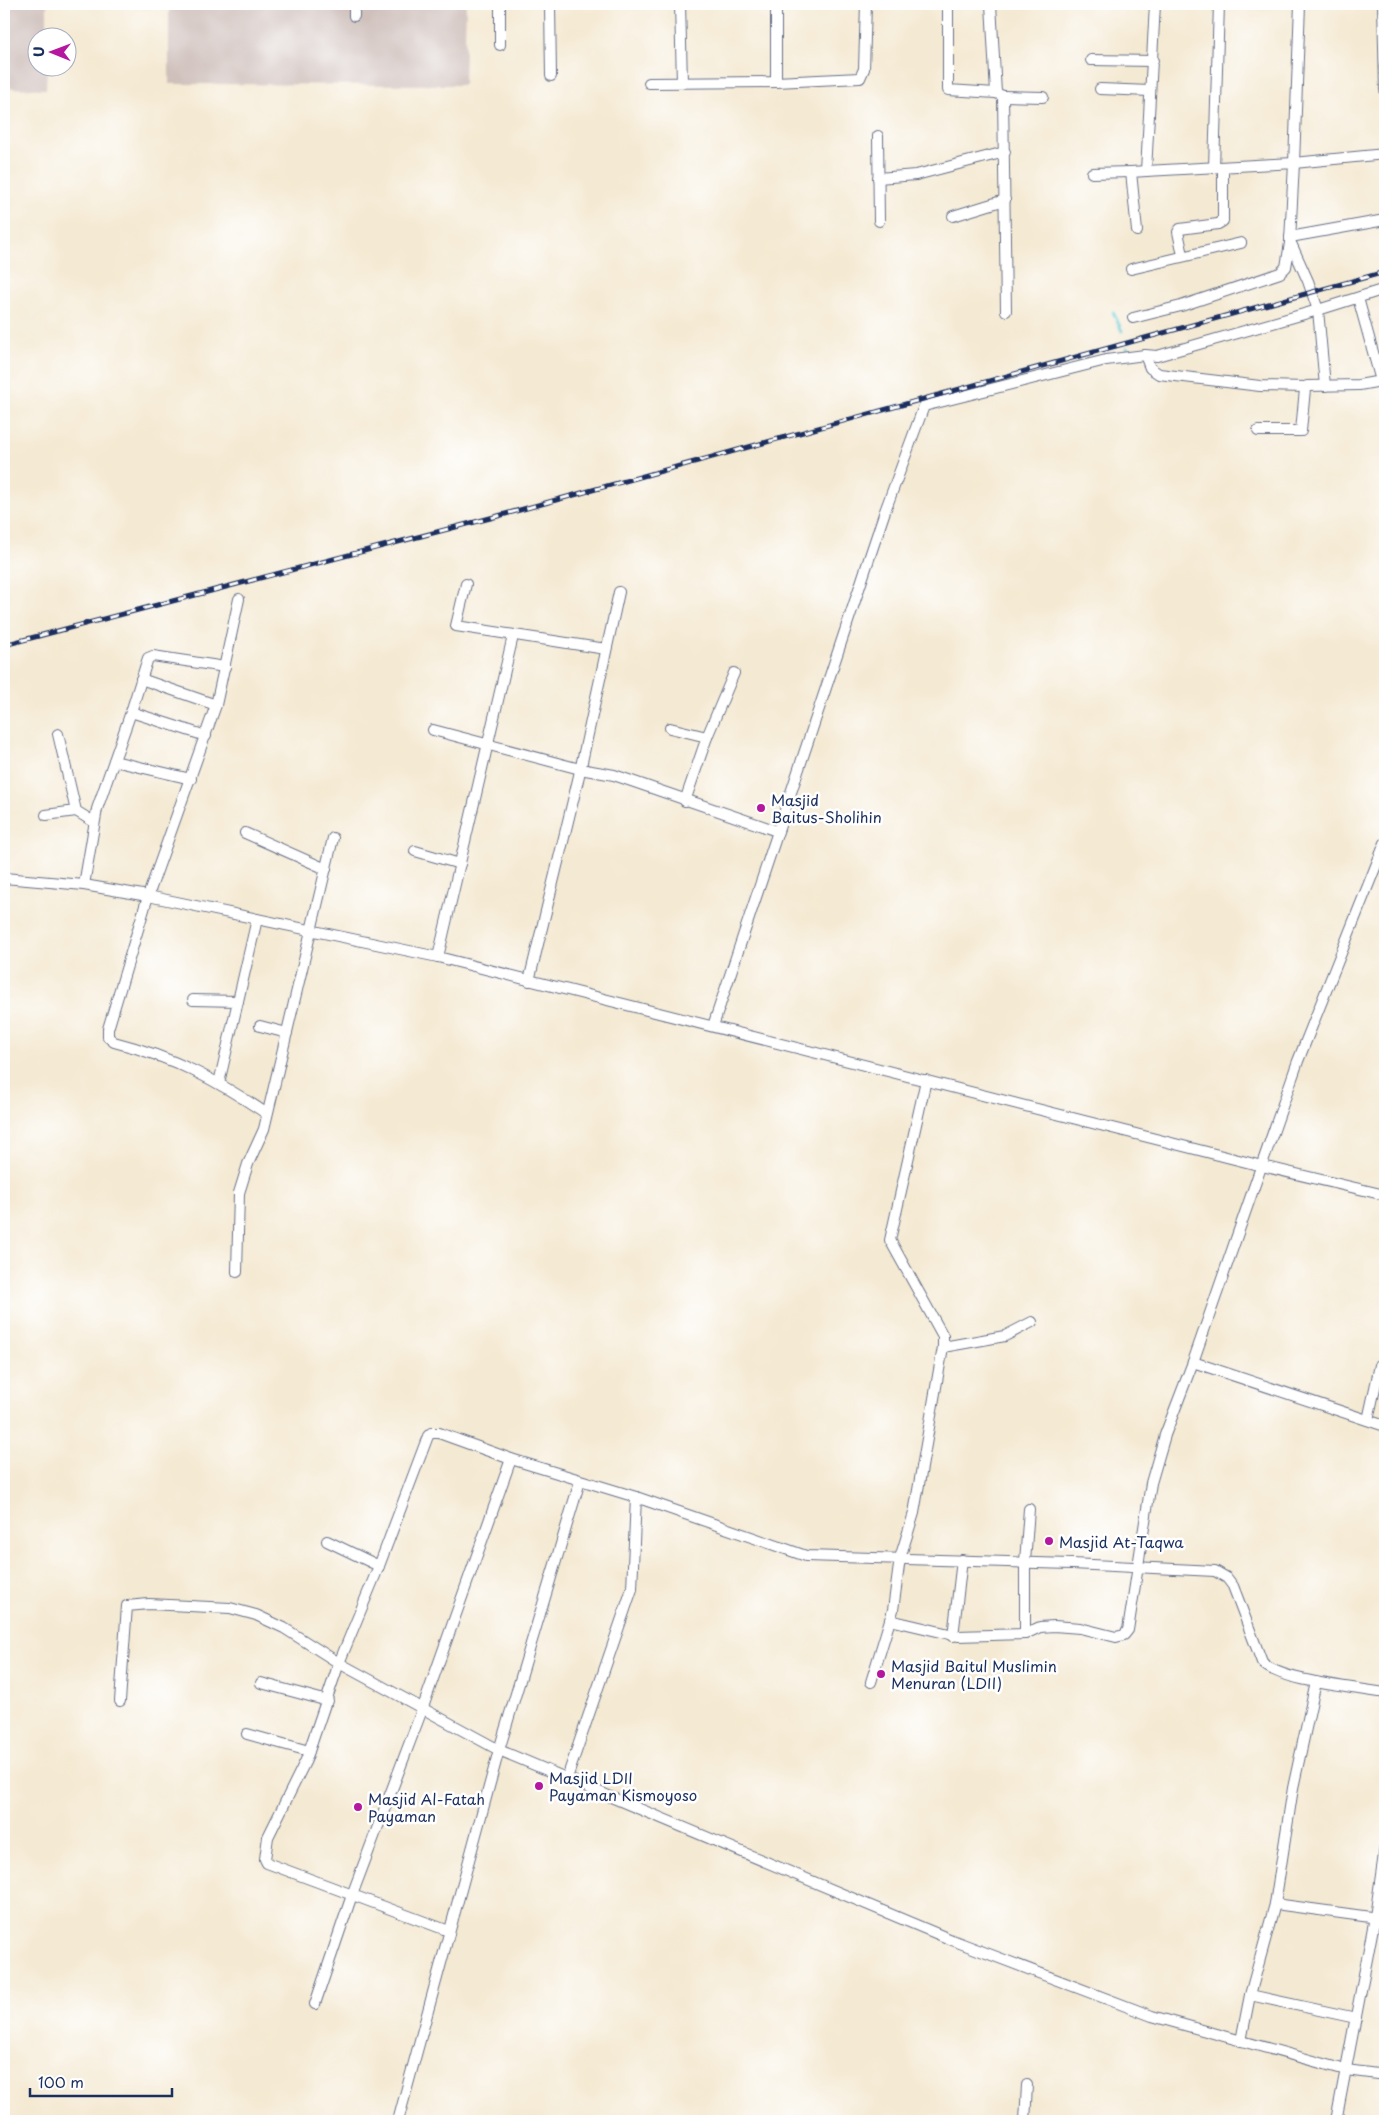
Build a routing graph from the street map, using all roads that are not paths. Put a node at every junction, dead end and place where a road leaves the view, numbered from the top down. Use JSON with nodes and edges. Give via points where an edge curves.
{"nodes":[{"id":1,"x":354,"y":4,"type":"edge"},
{"id":2,"x":500,"y":4,"type":"edge"},
{"id":3,"x":550,"y":4,"type":"edge"},
{"id":4,"x":680,"y":4,"type":"edge"},
{"id":5,"x":776,"y":4,"type":"edge"},
{"id":6,"x":866,"y":4,"type":"edge"},
{"id":7,"x":948,"y":4,"type":"edge"},
{"id":8,"x":991,"y":4,"type":"edge"},
{"id":9,"x":1155,"y":4,"type":"edge"},
{"id":10,"x":1219,"y":4,"type":"edge"},
{"id":11,"x":1300,"y":4,"type":"edge"},
{"id":12,"x":1383,"y":4,"type":"edge"},
{"id":13,"x":354,"y":16,"type":"dead end"},
{"id":14,"x":500,"y":45,"type":"dead end"},
{"id":15,"x":1091,"y":60,"type":"dead end"},
{"id":16,"x":1152,"y":61,"type":"junction"},
{"id":17,"x":551,"y":76,"type":"dead end"},
{"id":18,"x":682,"y":82,"type":"junction"},
{"id":19,"x":776,"y":82,"type":"junction"},
{"id":20,"x":650,"y":83,"type":"dead end"},
{"id":21,"x":1100,"y":88,"type":"dead end"},
{"id":22,"x":1385,"y":90,"type":"edge"},
{"id":23,"x":1150,"y":91,"type":"junction"},
{"id":24,"x":1000,"y":95,"type":"junction"},
{"id":25,"x":1042,"y":97,"type":"dead end"},
{"id":26,"x":878,"y":136,"type":"dead end"},
{"id":27,"x":1005,"y":152,"type":"junction"},
{"id":28,"x":1385,"y":154,"type":"edge"},
{"id":29,"x":1294,"y":163,"type":"junction"},
{"id":30,"x":1218,"y":168,"type":"junction"},
{"id":31,"x":1131,"y":172,"type":"junction"},
{"id":32,"x":1146,"y":172,"type":"junction"},
{"id":33,"x":1092,"y":173,"type":"dead end"},
{"id":34,"x":878,"y":178,"type":"junction"},
{"id":35,"x":1005,"y":200,"type":"junction"},
{"id":36,"x":953,"y":216,"type":"dead end"},
{"id":37,"x":1385,"y":220,"type":"edge"},
{"id":38,"x":879,"y":222,"type":"dead end"},
{"id":39,"x":1137,"y":231,"type":"dead end"},
{"id":40,"x":1290,"y":239,"type":"junction"},
{"id":41,"x":1241,"y":243,"type":"dead end"},
{"id":42,"x":1183,"y":255,"type":"junction"},
{"id":43,"x":1131,"y":268,"type":"dead end"},
{"id":44,"x":1385,"y":289,"type":"edge"},
{"id":45,"x":1358,"y":298,"type":"junction"},
{"id":46,"x":1318,"y":310,"type":"junction"},
{"id":47,"x":1006,"y":311,"type":"dead end"},
{"id":48,"x":1133,"y":318,"type":"dead end"},
{"id":49,"x":1145,"y":355,"type":"junction"},
{"id":50,"x":1325,"y":386,"type":"junction"},
{"id":51,"x":1306,"y":387,"type":"junction"},
{"id":52,"x":1258,"y":431,"type":"dead end"},
{"id":53,"x":466,"y":584,"type":"dead end"},
{"id":54,"x":620,"y":592,"type":"dead end"},
{"id":55,"x":239,"y":599,"type":"dead end"},
{"id":56,"x":513,"y":636,"type":"junction"},
{"id":57,"x":606,"y":649,"type":"junction"},
{"id":58,"x":225,"y":667,"type":"junction"},
{"id":59,"x":734,"y":672,"type":"dead end"},
{"id":60,"x":141,"y":679,"type":"junction"},
{"id":61,"x":216,"y":705,"type":"junction"},
{"id":62,"x":131,"y":712,"type":"junction"},
{"id":63,"x":670,"y":728,"type":"dead end"},
{"id":64,"x":434,"y":730,"type":"dead end"},
{"id":65,"x":58,"y":734,"type":"dead end"},
{"id":66,"x":206,"y":736,"type":"junction"},
{"id":67,"x":707,"y":737,"type":"junction"},
{"id":68,"x":489,"y":746,"type":"junction"},
{"id":69,"x":114,"y":761,"type":"junction"},
{"id":70,"x":580,"y":769,"type":"junction"},
{"id":71,"x":191,"y":779,"type":"junction"},
{"id":72,"x":684,"y":801,"type":"junction"},
{"id":73,"x":76,"y":811,"type":"junction"},
{"id":74,"x":46,"y":816,"type":"dead end"},
{"id":75,"x":94,"y":822,"type":"junction"},
{"id":76,"x":777,"y":831,"type":"junction"},
{"id":77,"x":245,"y":833,"type":"dead end"},
{"id":78,"x":333,"y":838,"type":"dead end"},
{"id":79,"x":1385,"y":843,"type":"edge"},
{"id":80,"x":415,"y":851,"type":"dead end"},
{"id":81,"x":460,"y":864,"type":"junction"},
{"id":82,"x":326,"y":869,"type":"junction"},
{"id":83,"x":4,"y":878,"type":"edge"},
{"id":84,"x":84,"y":885,"type":"junction"},
{"id":85,"x":148,"y":896,"type":"junction"},
{"id":86,"x":257,"y":919,"type":"junction"},
{"id":87,"x":312,"y":930,"type":"junction"},
{"id":88,"x":438,"y":957,"type":"junction"},
{"id":89,"x":529,"y":981,"type":"junction"},
{"id":90,"x":193,"y":1000,"type":"dead end"},
{"id":91,"x":238,"y":1001,"type":"junction"},
{"id":92,"x":260,"y":1026,"type":"dead end"},
{"id":93,"x":713,"y":1026,"type":"junction"},
{"id":94,"x":287,"y":1033,"type":"junction"},
{"id":95,"x":926,"y":1080,"type":"junction"},
{"id":96,"x":218,"y":1083,"type":"junction"},
{"id":97,"x":267,"y":1114,"type":"junction"},
{"id":98,"x":1262,"y":1166,"type":"junction"},
{"id":99,"x":1385,"y":1195,"type":"edge"},
{"id":100,"x":237,"y":1272,"type":"dead end"},
{"id":101,"x":1032,"y":1322,"type":"dead end"},
{"id":102,"x":944,"y":1347,"type":"junction"},
{"id":103,"x":1194,"y":1362,"type":"junction"},
{"id":104,"x":1380,"y":1365,"type":"dead end"},
{"id":105,"x":1368,"y":1420,"type":"junction"},
{"id":106,"x":1385,"y":1426,"type":"edge"},
{"id":107,"x":511,"y":1459,"type":"junction"},
{"id":108,"x":580,"y":1481,"type":"junction"},
{"id":109,"x":636,"y":1497,"type":"junction"},
{"id":110,"x":1029,"y":1508,"type":"dead end"},
{"id":111,"x":327,"y":1541,"type":"dead end"},
{"id":112,"x":900,"y":1558,"type":"junction"},
{"id":113,"x":962,"y":1560,"type":"junction"},
{"id":114,"x":1024,"y":1562,"type":"junction"},
{"id":115,"x":379,"y":1566,"type":"junction"},
{"id":116,"x":1137,"y":1568,"type":"junction"},
{"id":117,"x":890,"y":1620,"type":"junction"},
{"id":118,"x":1025,"y":1634,"type":"junction"},
{"id":119,"x":953,"y":1636,"type":"junction"},
{"id":120,"x":339,"y":1663,"type":"junction"},
{"id":121,"x":871,"y":1682,"type":"dead end"},
{"id":122,"x":1316,"y":1682,"type":"junction"},
{"id":123,"x":261,"y":1683,"type":"dead end"},
{"id":124,"x":1385,"y":1693,"type":"edge"},
{"id":125,"x":120,"y":1701,"type":"dead end"},
{"id":126,"x":328,"y":1701,"type":"junction"},
{"id":127,"x":422,"y":1710,"type":"junction"},
{"id":128,"x":247,"y":1734,"type":"dead end"},
{"id":129,"x":499,"y":1750,"type":"junction"},
{"id":130,"x":309,"y":1751,"type":"junction"},
{"id":131,"x":567,"y":1778,"type":"junction"},
{"id":132,"x":1385,"y":1847,"type":"edge"},
{"id":133,"x":352,"y":1895,"type":"junction"},
{"id":134,"x":1275,"y":1904,"type":"junction"},
{"id":135,"x":1380,"y":1918,"type":"edge"},
{"id":136,"x":449,"y":1931,"type":"junction"},
{"id":137,"x":1250,"y":1995,"type":"junction"},
{"id":138,"x":315,"y":2004,"type":"dead end"},
{"id":139,"x":1356,"y":2018,"type":"junction"},
{"id":140,"x":1241,"y":2041,"type":"junction"},
{"id":141,"x":1346,"y":2070,"type":"junction"},
{"id":142,"x":1385,"y":2075,"type":"edge"},
{"id":143,"x":1027,"y":2085,"type":"dead end"},
{"id":144,"x":398,"y":2121,"type":"edge"},
{"id":145,"x":1025,"y":2121,"type":"edge"},
{"id":146,"x":1336,"y":2121,"type":"edge"}],
"edges":[{"from":1,"to":13,"type":"street"},
{"from":2,"to":14,"type":"street"},
{"from":3,"to":17,"type":"street"},
{"from":4,"to":18,"type":"street"},
{"from":5,"to":19,"type":"street"},
{"from":6,"to":19,"type":"street","via":[[862,77]]},
{"from":7,"to":24,"type":"street","via":[[948,90]]},
{"from":8,"to":24,"type":"street"},
{"from":9,"to":16,"type":"street"},
{"from":10,"to":30,"type":"street"},
{"from":11,"to":29,"type":"street"},
{"from":12,"to":22,"type":"street"},
{"from":15,"to":16,"type":"street"},
{"from":16,"to":23,"type":"street"},
{"from":18,"to":19,"type":"street"},
{"from":18,"to":20,"type":"street"},
{"from":21,"to":23,"type":"street"},
{"from":23,"to":32,"type":"street"},
{"from":24,"to":25,"type":"street"},
{"from":24,"to":27,"type":"street"},
{"from":26,"to":34,"type":"street"},
{"from":27,"to":34,"type":"street","via":[[916,175]]},
{"from":27,"to":35,"type":"street"},
{"from":28,"to":29,"type":"street"},
{"from":29,"to":30,"type":"street"},
{"from":29,"to":40,"type":"street"},
{"from":30,"to":32,"type":"street"},
{"from":30,"to":42,"type":"street","via":[[1223,221],[1180,229]]},
{"from":31,"to":32,"type":"street"},
{"from":31,"to":33,"type":"street"},
{"from":31,"to":39,"type":"street"},
{"from":34,"to":38,"type":"street"},
{"from":35,"to":36,"type":"street"},
{"from":35,"to":47,"type":"street"},
{"from":37,"to":40,"type":"street"},
{"from":40,"to":46,"type":"street"},
{"from":40,"to":48,"type":"street","via":[[1286,267],[1280,273],[1181,306]]},
{"from":41,"to":42,"type":"street"},
{"from":42,"to":43,"type":"street"},
{"from":44,"to":45,"type":"street"},
{"from":45,"to":46,"type":"street"},
{"from":45,"to":50,"type":"street","via":[[1381,381]]},
{"from":46,"to":49,"type":"street","via":[[1192,347],[1156,356]]},
{"from":46,"to":50,"type":"street"},
{"from":49,"to":51,"type":"street","via":[[1150,368],[1160,374],[1250,385]]},
{"from":49,"to":76,"type":"street","via":[[1089,364],[924,406],[888,502]]},
{"from":50,"to":51,"type":"street"},
{"from":51,"to":52,"type":"street","via":[[1301,431]]},
{"from":53,"to":56,"type":"street","via":[[456,626]]},
{"from":54,"to":57,"type":"street"},
{"from":55,"to":58,"type":"street"},
{"from":56,"to":57,"type":"street"},
{"from":56,"to":68,"type":"street"},
{"from":57,"to":70,"type":"street"},
{"from":58,"to":60,"type":"street","via":[[150,656]]},
{"from":58,"to":61,"type":"street"},
{"from":59,"to":67,"type":"street"},
{"from":60,"to":61,"type":"street"},
{"from":60,"to":62,"type":"street"},
{"from":61,"to":66,"type":"street"},
{"from":62,"to":66,"type":"street"},
{"from":62,"to":69,"type":"street"},
{"from":63,"to":67,"type":"street"},
{"from":64,"to":68,"type":"street"},
{"from":65,"to":73,"type":"street"},
{"from":66,"to":71,"type":"street"},
{"from":67,"to":72,"type":"street"},
{"from":68,"to":70,"type":"street"},
{"from":68,"to":81,"type":"street"},
{"from":69,"to":71,"type":"street"},
{"from":69,"to":75,"type":"street"},
{"from":70,"to":72,"type":"street","via":[[614,775]]},
{"from":70,"to":89,"type":"street"},
{"from":71,"to":85,"type":"street"},
{"from":72,"to":76,"type":"street"},
{"from":73,"to":74,"type":"street"},
{"from":73,"to":75,"type":"street"},
{"from":75,"to":84,"type":"street"},
{"from":76,"to":93,"type":"street"},
{"from":77,"to":82,"type":"street"},
{"from":78,"to":82,"type":"street"},
{"from":79,"to":98,"type":"street","via":[[1298,1061]]},
{"from":80,"to":81,"type":"street"},
{"from":81,"to":88,"type":"street"},
{"from":82,"to":87,"type":"street"},
{"from":83,"to":84,"type":"street"},
{"from":84,"to":85,"type":"street"},
{"from":85,"to":86,"type":"street"},
{"from":85,"to":96,"type":"street","via":[[108,1037],[114,1042],[165,1056]]},
{"from":86,"to":87,"type":"street"},
{"from":86,"to":91,"type":"street"},
{"from":87,"to":88,"type":"street"},
{"from":87,"to":94,"type":"street"},
{"from":88,"to":89,"type":"street"},
{"from":89,"to":93,"type":"street"},
{"from":90,"to":91,"type":"street"},
{"from":91,"to":96,"type":"street"},
{"from":92,"to":94,"type":"street"},
{"from":93,"to":95,"type":"street"},
{"from":94,"to":97,"type":"street"},
{"from":95,"to":98,"type":"street"},
{"from":95,"to":102,"type":"street","via":[[890,1240],[943,1336]]},
{"from":96,"to":97,"type":"street"},
{"from":97,"to":100,"type":"street","via":[[239,1193]]},
{"from":98,"to":99,"type":"street"},
{"from":98,"to":103,"type":"street"},
{"from":101,"to":102,"type":"street","via":[[1005,1336]]},
{"from":102,"to":112,"type":"street","via":[[914,1514]]},
{"from":103,"to":105,"type":"street"},
{"from":103,"to":116,"type":"street","via":[[1157,1460]]},
{"from":104,"to":105,"type":"street"},
{"from":105,"to":106,"type":"street"},
{"from":107,"to":108,"type":"street"},
{"from":107,"to":115,"type":"street","via":[[431,1433]]},
{"from":107,"to":127,"type":"street"},
{"from":108,"to":109,"type":"street"},
{"from":108,"to":129,"type":"street"},
{"from":109,"to":112,"type":"street","via":[[806,1556]]},
{"from":109,"to":131,"type":"street","via":[[632,1589]]},
{"from":110,"to":114,"type":"street"},
{"from":111,"to":115,"type":"street"},
{"from":112,"to":113,"type":"street"},
{"from":112,"to":117,"type":"street"},
{"from":113,"to":114,"type":"street"},
{"from":113,"to":119,"type":"street"},
{"from":114,"to":116,"type":"street"},
{"from":114,"to":118,"type":"street"},
{"from":115,"to":120,"type":"street"},
{"from":116,"to":118,"type":"street","via":[[1130,1623],[1124,1635],[1116,1637],[1080,1628],[1054,1626],[1040,1627]]},
{"from":116,"to":122,"type":"street","via":[[1208,1570],[1220,1574],[1233,1586],[1265,1665]]},
{"from":117,"to":119,"type":"street"},
{"from":117,"to":121,"type":"street"},
{"from":118,"to":119,"type":"street"},
{"from":120,"to":125,"type":"street","via":[[284,1628],[256,1615],[230,1608],[132,1605],[127,1606]]},
{"from":120,"to":126,"type":"street"},
{"from":120,"to":127,"type":"street"},
{"from":122,"to":124,"type":"street"},
{"from":122,"to":134,"type":"street","via":[[1293,1788]]},
{"from":123,"to":126,"type":"street"},
{"from":126,"to":130,"type":"street"},
{"from":127,"to":129,"type":"street"},
{"from":127,"to":133,"type":"street"},
{"from":128,"to":130,"type":"street"},
{"from":129,"to":131,"type":"street"},
{"from":129,"to":136,"type":"street"},
{"from":130,"to":133,"type":"street","via":[[268,1837],[265,1859],[268,1863]]},
{"from":131,"to":140,"type":"street","via":[[952,1940],[1152,2016]]},
{"from":132,"to":135,"type":"street"},
{"from":133,"to":136,"type":"street"},
{"from":133,"to":138,"type":"street"},
{"from":134,"to":135,"type":"street"},
{"from":134,"to":137,"type":"street"},
{"from":135,"to":139,"type":"street"},
{"from":136,"to":144,"type":"street"},
{"from":137,"to":139,"type":"street"},
{"from":137,"to":140,"type":"street"},
{"from":139,"to":141,"type":"street"},
{"from":140,"to":141,"type":"street"},
{"from":141,"to":142,"type":"street"},
{"from":141,"to":146,"type":"street"},
{"from":143,"to":145,"type":"street"}]}
